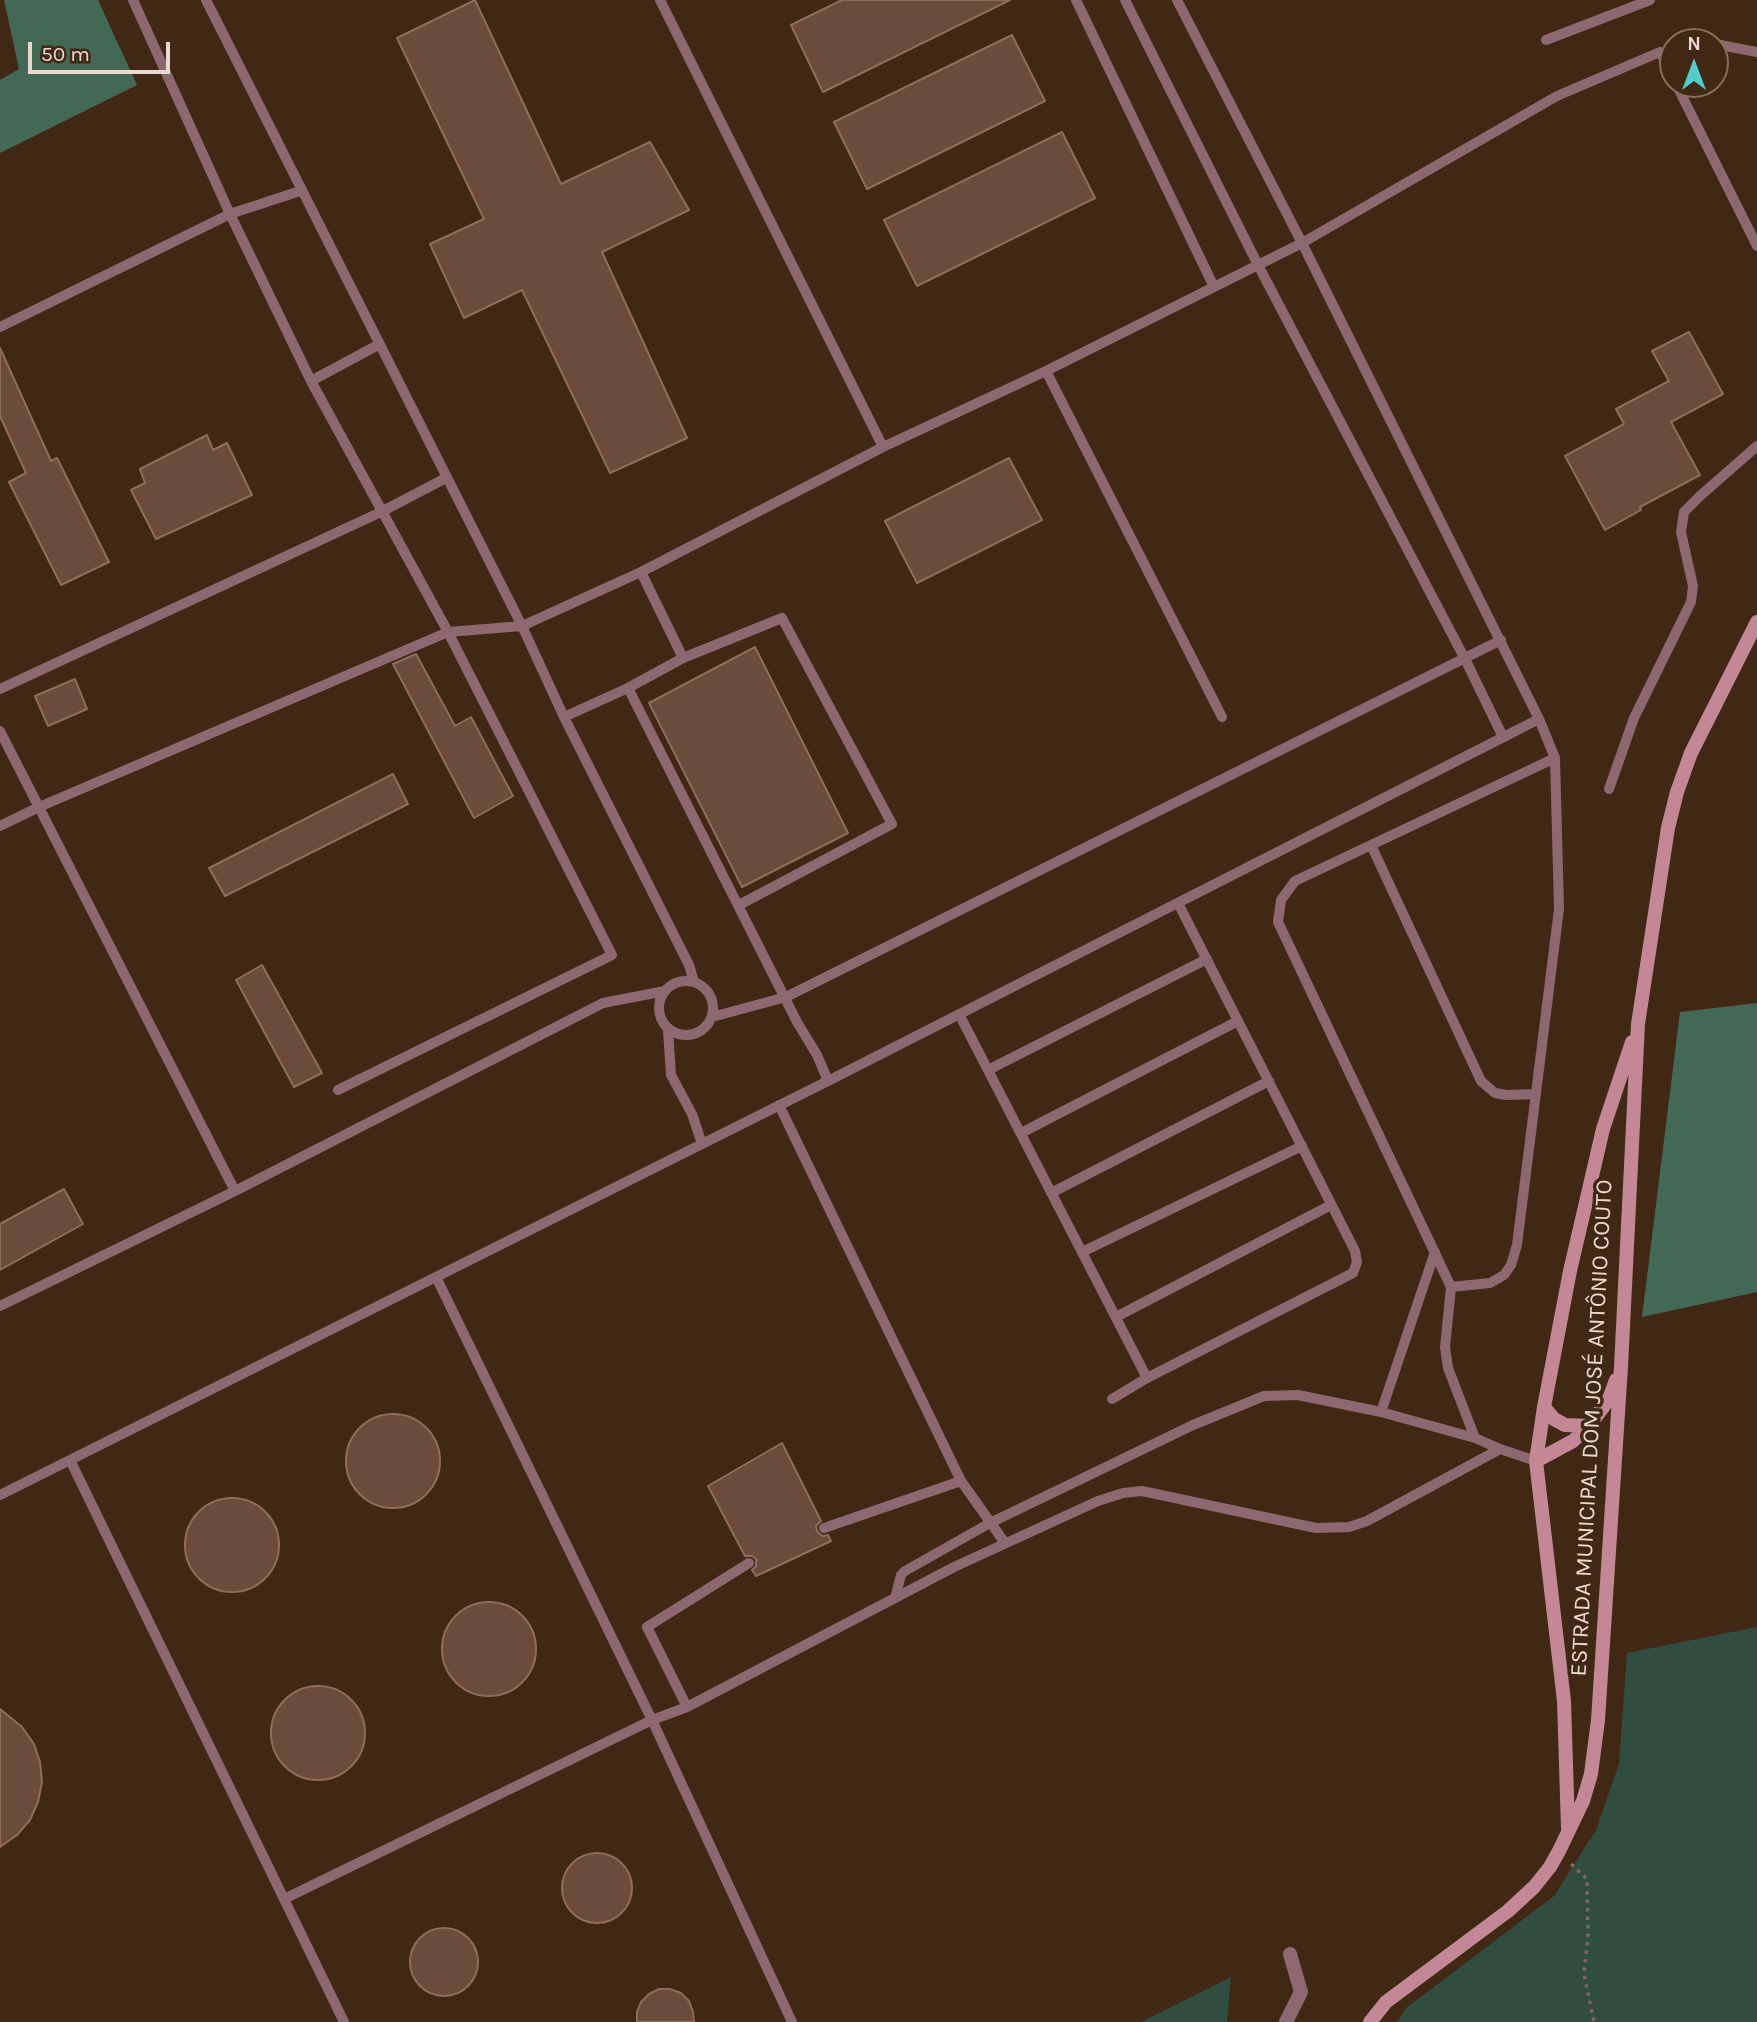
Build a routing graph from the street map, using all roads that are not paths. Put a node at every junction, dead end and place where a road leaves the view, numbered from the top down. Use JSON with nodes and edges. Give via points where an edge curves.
{"nodes":[{"id":1,"x":133,"y":0,"type":"edge"},
{"id":2,"x":206,"y":0,"type":"edge"},
{"id":3,"x":660,"y":0,"type":"edge"},
{"id":4,"x":1076,"y":0,"type":"edge"},
{"id":5,"x":1125,"y":0,"type":"edge"},
{"id":6,"x":1177,"y":0,"type":"edge"},
{"id":7,"x":1650,"y":0,"type":"edge"},
{"id":8,"x":1546,"y":40,"type":"dead end"},
{"id":9,"x":1729,"y":47,"type":"edge"},
{"id":10,"x":1659,"y":52,"type":"edge"},
{"id":11,"x":1757,"y":52,"type":"edge"},
{"id":12,"x":1683,"y":98,"type":"edge"},
{"id":13,"x":300,"y":191,"type":"junction"},
{"id":14,"x":230,"y":214,"type":"junction"},
{"id":15,"x":1302,"y":243,"type":"junction"},
{"id":16,"x":1757,"y":246,"type":"edge"},
{"id":17,"x":1258,"y":265,"type":"junction"},
{"id":18,"x":1214,"y":287,"type":"junction"},
{"id":19,"x":0,"y":327,"type":"edge"},
{"id":20,"x":378,"y":345,"type":"junction"},
{"id":21,"x":1046,"y":371,"type":"junction"},
{"id":22,"x":312,"y":381,"type":"junction"},
{"id":23,"x":1757,"y":446,"type":"edge"},
{"id":24,"x":883,"y":447,"type":"junction"},
{"id":25,"x":446,"y":478,"type":"junction"},
{"id":26,"x":381,"y":512,"type":"junction"},
{"id":27,"x":641,"y":572,"type":"junction"},
{"id":28,"x":1757,"y":622,"type":"edge"},
{"id":29,"x":522,"y":626,"type":"junction"},
{"id":30,"x":448,"y":632,"type":"junction"},
{"id":31,"x":1501,"y":640,"type":"junction"},
{"id":32,"x":683,"y":658,"type":"junction"},
{"id":33,"x":1465,"y":659,"type":"junction"},
{"id":34,"x":628,"y":688,"type":"junction"},
{"id":35,"x":0,"y":689,"type":"edge"},
{"id":36,"x":564,"y":717,"type":"junction"},
{"id":37,"x":1222,"y":717,"type":"dead end"},
{"id":38,"x":1539,"y":719,"type":"junction"},
{"id":39,"x":0,"y":731,"type":"edge"},
{"id":40,"x":1503,"y":737,"type":"junction"},
{"id":41,"x":1555,"y":758,"type":"junction"},
{"id":42,"x":1609,"y":789,"type":"dead end"},
{"id":43,"x":39,"y":807,"type":"junction"},
{"id":44,"x":0,"y":826,"type":"edge"},
{"id":45,"x":1371,"y":845,"type":"junction"},
{"id":46,"x":1178,"y":903,"type":"junction"},
{"id":47,"x":738,"y":905,"type":"junction"},
{"id":48,"x":1207,"y":960,"type":"junction"},
{"id":49,"x":694,"y":982,"type":"junction"},
{"id":50,"x":664,"y":991,"type":"junction"},
{"id":51,"x":786,"y":997,"type":"junction"},
{"id":52,"x":959,"y":1014,"type":"junction"},
{"id":53,"x":712,"y":1017,"type":"junction"},
{"id":54,"x":1238,"y":1021,"type":"junction"},
{"id":55,"x":1638,"y":1024,"type":"junction"},
{"id":56,"x":668,"y":1030,"type":"junction"},
{"id":57,"x":988,"y":1070,"type":"junction"},
{"id":58,"x":828,"y":1081,"type":"junction"},
{"id":59,"x":1269,"y":1081,"type":"junction"},
{"id":60,"x":338,"y":1090,"type":"dead end"},
{"id":61,"x":1536,"y":1094,"type":"junction"},
{"id":62,"x":779,"y":1105,"type":"junction"},
{"id":63,"x":1021,"y":1133,"type":"junction"},
{"id":64,"x":702,"y":1144,"type":"junction"},
{"id":65,"x":1302,"y":1146,"type":"junction"},
{"id":66,"x":235,"y":1191,"type":"junction"},
{"id":67,"x":1051,"y":1193,"type":"junction"},
{"id":68,"x":1331,"y":1205,"type":"junction"},
{"id":69,"x":1082,"y":1252,"type":"junction"},
{"id":70,"x":1435,"y":1252,"type":"junction"},
{"id":71,"x":436,"y":1277,"type":"junction"},
{"id":72,"x":1451,"y":1287,"type":"junction"},
{"id":73,"x":0,"y":1306,"type":"edge"},
{"id":74,"x":1116,"y":1317,"type":"junction"},
{"id":75,"x":1621,"y":1367,"type":"junction"},
{"id":76,"x":1147,"y":1378,"type":"junction"},
{"id":77,"x":1112,"y":1399,"type":"dead end"},
{"id":78,"x":1544,"y":1407,"type":"junction"},
{"id":79,"x":1381,"y":1412,"type":"junction"},
{"id":80,"x":1589,"y":1426,"type":"junction"},
{"id":81,"x":1475,"y":1438,"type":"junction"},
{"id":82,"x":1500,"y":1449,"type":"junction"},
{"id":83,"x":70,"y":1460,"type":"junction"},
{"id":84,"x":1536,"y":1461,"type":"junction"},
{"id":85,"x":961,"y":1481,"type":"junction"},
{"id":86,"x":0,"y":1495,"type":"edge"},
{"id":87,"x":990,"y":1523,"type":"junction"},
{"id":88,"x":824,"y":1528,"type":"dead end"},
{"id":89,"x":1005,"y":1543,"type":"junction"},
{"id":90,"x":749,"y":1563,"type":"dead end"},
{"id":91,"x":895,"y":1598,"type":"junction"},
{"id":92,"x":687,"y":1707,"type":"junction"},
{"id":93,"x":652,"y":1720,"type":"junction"},
{"id":94,"x":1568,"y":1830,"type":"junction"},
{"id":95,"x":284,"y":1899,"type":"junction"},
{"id":96,"x":1290,"y":1954,"type":"dead end"},
{"id":97,"x":344,"y":2022,"type":"edge"},
{"id":98,"x":792,"y":2022,"type":"edge"},
{"id":99,"x":1286,"y":2022,"type":"edge"},
{"id":100,"x":1370,"y":2022,"type":"edge"}],
"edges":[{"from":1,"to":14,"type":"lane"},
{"from":2,"to":13,"type":"lane"},
{"from":3,"to":24,"type":"lane"},
{"from":4,"to":18,"type":"lane"},
{"from":5,"to":17,"type":"lane"},
{"from":6,"to":15,"type":"lane"},
{"from":7,"to":8,"type":"lane"},
{"from":9,"to":11,"type":"lane"},
{"from":10,"to":15,"type":"lane","via":[[1556,96]]},
{"from":12,"to":16,"type":"lane"},
{"from":13,"to":14,"type":"lane"},
{"from":13,"to":20,"type":"lane"},
{"from":14,"to":19,"type":"lane"},
{"from":14,"to":22,"type":"lane"},
{"from":15,"to":17,"type":"lane"},
{"from":15,"to":31,"type":"lane"},
{"from":17,"to":18,"type":"lane"},
{"from":17,"to":33,"type":"lane"},
{"from":18,"to":21,"type":"lane"},
{"from":20,"to":22,"type":"lane"},
{"from":20,"to":25,"type":"lane"},
{"from":21,"to":24,"type":"lane"},
{"from":21,"to":37,"type":"lane"},
{"from":22,"to":26,"type":"lane"},
{"from":23,"to":42,"type":"lane","via":[[1684,512],[1681,532],[1693,586],[1690,602],[1634,718]]},
{"from":24,"to":27,"type":"lane"},
{"from":25,"to":26,"type":"lane"},
{"from":25,"to":29,"type":"lane"},
{"from":26,"to":30,"type":"lane"},
{"from":26,"to":35,"type":"lane"},
{"from":27,"to":29,"type":"lane"},
{"from":27,"to":32,"type":"lane"},
{"from":28,"to":55,"type":"main road","name":"ESTRADA MUNICIPAL DOM JOSÉ ANTÔNIO COUTO","via":[[1677,792]]},
{"from":29,"to":30,"type":"lane"},
{"from":29,"to":36,"type":"lane"},
{"from":30,"to":43,"type":"lane"},
{"from":30,"to":60,"type":"lane","via":[[612,955]]},
{"from":31,"to":33,"type":"lane"},
{"from":31,"to":38,"type":"lane"},
{"from":32,"to":34,"type":"lane"},
{"from":32,"to":47,"type":"lane","via":[[782,618],[892,824]]},
{"from":33,"to":40,"type":"lane"},
{"from":33,"to":51,"type":"lane"},
{"from":34,"to":36,"type":"lane"},
{"from":34,"to":47,"type":"lane"},
{"from":36,"to":49,"type":"lane"},
{"from":38,"to":40,"type":"lane"},
{"from":38,"to":41,"type":"lane"},
{"from":39,"to":43,"type":"lane"},
{"from":40,"to":46,"type":"lane"},
{"from":41,"to":45,"type":"lane"},
{"from":41,"to":61,"type":"lane","via":[[1559,909]]},
{"from":43,"to":44,"type":"lane"},
{"from":43,"to":66,"type":"lane"},
{"from":45,"to":61,"type":"lane","via":[[1480,1081],[1507,1096]]},
{"from":45,"to":70,"type":"lane","via":[[1295,881],[1281,900],[1278,922]]},
{"from":46,"to":48,"type":"lane"},
{"from":46,"to":52,"type":"lane"},
{"from":47,"to":51,"type":"lane"},
{"from":48,"to":54,"type":"lane"},
{"from":48,"to":57,"type":"lane"},
{"from":49,"to":50,"type":"lane","via":[[683,981]]},
{"from":49,"to":53,"type":"lane","via":[[710,996]]},
{"from":50,"to":56,"type":"lane","via":[[658,1011]]},
{"from":50,"to":66,"type":"lane","via":[[603,1003]]},
{"from":51,"to":53,"type":"lane"},
{"from":51,"to":58,"type":"lane"},
{"from":52,"to":57,"type":"lane"},
{"from":52,"to":58,"type":"lane"},
{"from":53,"to":56,"type":"lane","via":[[707,1026],[688,1036]]},
{"from":54,"to":59,"type":"lane"},
{"from":54,"to":63,"type":"lane"},
{"from":55,"to":75,"type":"main road","name":"ESTRADA MUNICIPAL DOM JOSÉ ANTÔNIO COUTO"},
{"from":55,"to":78,"type":"main road","name":"ESTRADA MUNICIPAL DOM JOSÉ ANTÔNIO COUTO","via":[[1603,1129]]},
{"from":56,"to":64,"type":"lane","via":[[671,1075]]},
{"from":57,"to":63,"type":"lane"},
{"from":58,"to":62,"type":"lane"},
{"from":59,"to":65,"type":"lane"},
{"from":59,"to":67,"type":"lane"},
{"from":61,"to":72,"type":"lane","via":[[1511,1265],[1490,1283]]},
{"from":62,"to":64,"type":"lane"},
{"from":62,"to":85,"type":"lane"},
{"from":63,"to":67,"type":"lane"},
{"from":64,"to":71,"type":"lane"},
{"from":65,"to":68,"type":"lane"},
{"from":65,"to":69,"type":"lane"},
{"from":66,"to":73,"type":"lane"},
{"from":67,"to":69,"type":"lane"},
{"from":68,"to":74,"type":"lane"},
{"from":68,"to":76,"type":"lane","via":[[1355,1251],[1353,1273]]},
{"from":69,"to":74,"type":"lane"},
{"from":70,"to":72,"type":"lane"},
{"from":70,"to":79,"type":"lane"},
{"from":71,"to":83,"type":"lane"},
{"from":71,"to":93,"type":"lane"},
{"from":72,"to":81,"type":"lane","via":[[1445,1347],[1448,1368]]},
{"from":74,"to":76,"type":"lane"},
{"from":75,"to":80,"type":"main road","via":[[1609,1399]]},
{"from":75,"to":94,"type":"main road","name":"ESTRADA MUNICIPAL DOM JOSÉ ANTÔNIO COUTO","via":[[1598,1720],[1591,1774]]},
{"from":76,"to":77,"type":"lane"},
{"from":78,"to":80,"type":"main road","via":[[1565,1424]]},
{"from":78,"to":84,"type":"main road","name":"ESTRADA MUNICIPAL DOM JOSÉ ANTÔNIO COUTO"},
{"from":79,"to":81,"type":"lane"},
{"from":79,"to":87,"type":"lane","via":[[1298,1395],[1264,1396],[1193,1424]]},
{"from":80,"to":84,"type":"main road","via":[[1564,1447]]},
{"from":81,"to":82,"type":"lane"},
{"from":82,"to":84,"type":"lane"},
{"from":82,"to":89,"type":"lane","via":[[1349,1527],[1315,1528],[1142,1491],[1098,1500]]},
{"from":83,"to":86,"type":"lane"},
{"from":83,"to":95,"type":"lane"},
{"from":84,"to":94,"type":"main road","name":"ESTRADA MUNICIPAL DOM JOSÉ ANTÔNIO COUTO","via":[[1564,1701]]},
{"from":85,"to":87,"type":"lane"},
{"from":85,"to":88,"type":"lane"},
{"from":87,"to":89,"type":"lane"},
{"from":87,"to":91,"type":"lane","via":[[905,1571]]},
{"from":89,"to":91,"type":"lane"},
{"from":90,"to":92,"type":"lane","via":[[647,1628]]},
{"from":91,"to":92,"type":"lane"},
{"from":92,"to":93,"type":"lane"},
{"from":93,"to":95,"type":"lane"},
{"from":93,"to":98,"type":"lane"},
{"from":94,"to":100,"type":"main road","name":"ESTRADA MUNICIPAL DOM JOSÉ ANTÔNIO COUTO","via":[[1534,1888],[1386,2002]]},
{"from":95,"to":97,"type":"lane"},
{"from":96,"to":99,"type":"street","via":[[1301,1992]]}]}
